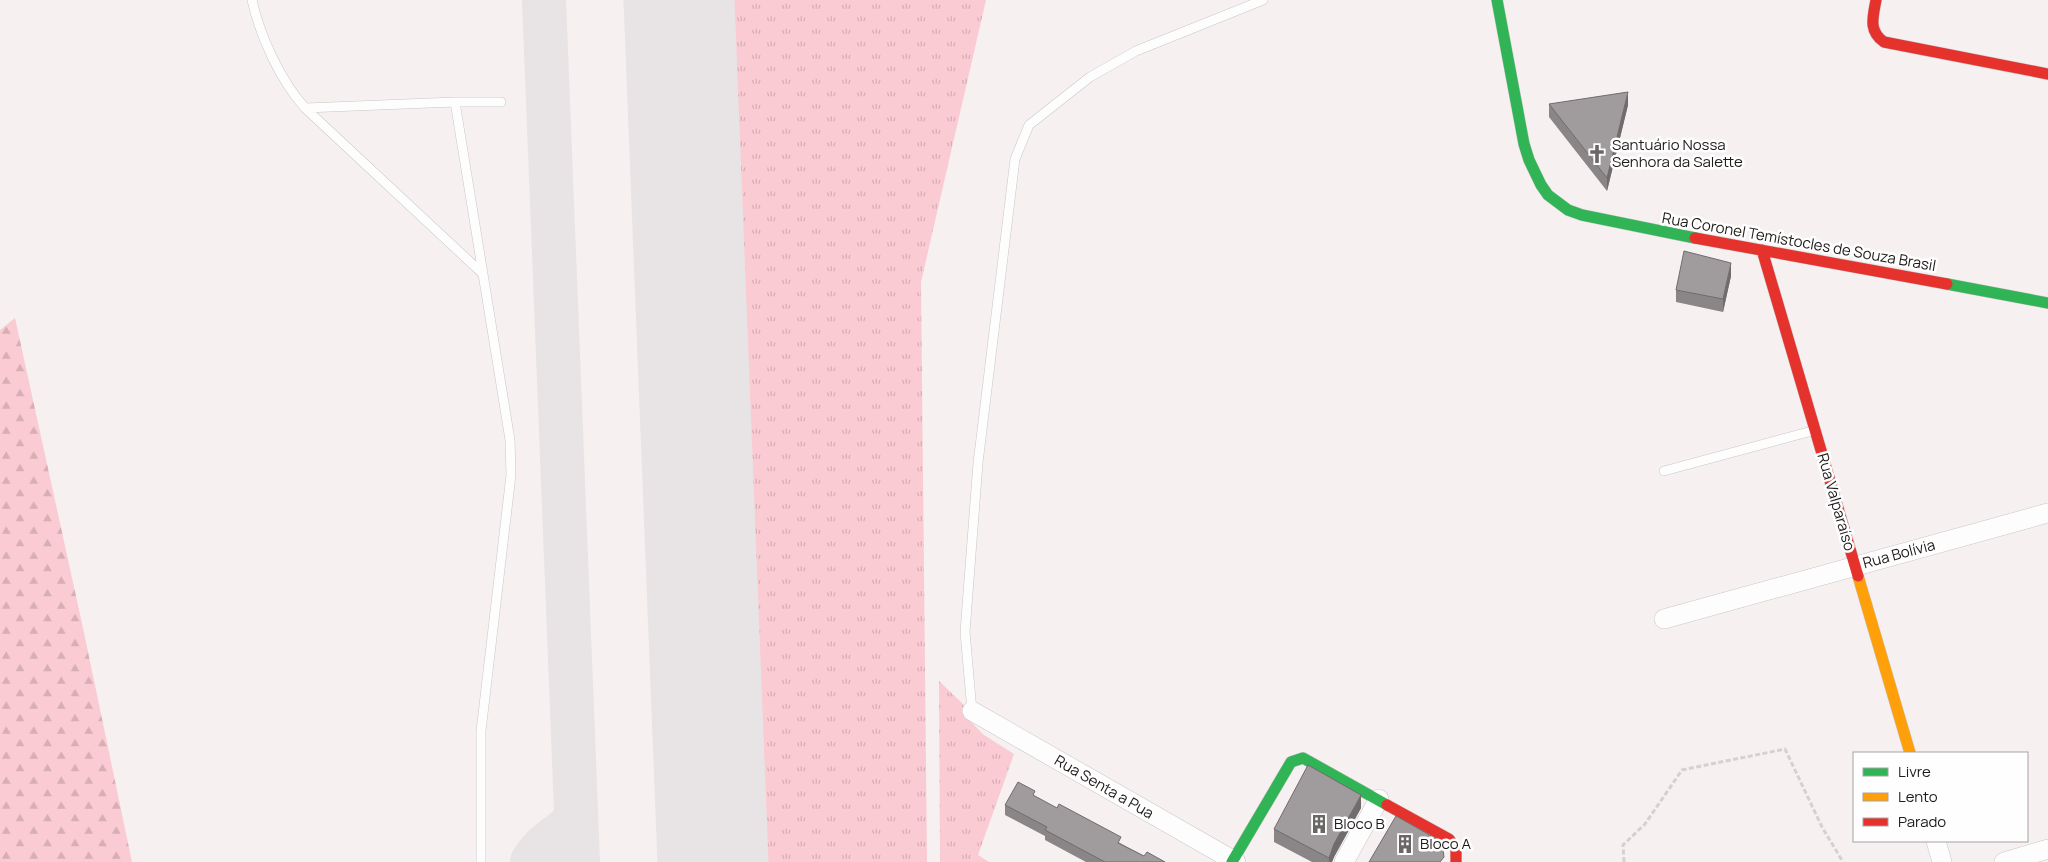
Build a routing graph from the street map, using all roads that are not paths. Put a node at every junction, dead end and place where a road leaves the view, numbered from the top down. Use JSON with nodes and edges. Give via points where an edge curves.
{"nodes":[{"id":1,"x":252,"y":0,"type":"edge"},
{"id":2,"x":1263,"y":0,"type":"edge"},
{"id":3,"x":1497,"y":0,"type":"edge"},
{"id":4,"x":1876,"y":0,"type":"edge"},
{"id":5,"x":2048,"y":74,"type":"edge"},
{"id":6,"x":455,"y":102,"type":"junction"},
{"id":7,"x":501,"y":102,"type":"dead end"},
{"id":8,"x":305,"y":108,"type":"junction"},
{"id":9,"x":1762,"y":250,"type":"junction"},
{"id":10,"x":483,"y":274,"type":"junction"},
{"id":11,"x":2048,"y":303,"type":"edge"},
{"id":12,"x":1815,"y":430,"type":"junction"},
{"id":13,"x":1664,"y":471,"type":"dead end"},
{"id":14,"x":2048,"y":513,"type":"edge"},
{"id":15,"x":1855,"y":566,"type":"junction"},
{"id":16,"x":1664,"y":619,"type":"dead end"},
{"id":17,"x":972,"y":711,"type":"joint"},
{"id":18,"x":1910,"y":752,"type":"edge"},
{"id":19,"x":1379,"y":799,"type":"junction"},
{"id":20,"x":1936,"y":842,"type":"edge"},
{"id":21,"x":2048,"y":849,"type":"edge"},
{"id":22,"x":1234,"y":861,"type":"edge"},
{"id":23,"x":480,"y":862,"type":"edge"},
{"id":24,"x":1344,"y":862,"type":"edge"},
{"id":25,"x":1456,"y":862,"type":"edge"},
{"id":26,"x":1942,"y":862,"type":"edge"},
{"id":27,"x":2004,"y":862,"type":"edge"}],
"edges":[{"from":1,"to":8,"type":"lane","via":[[283,80]]},
{"from":2,"to":17,"type":"lane","via":[[1136,51],[1090,77],[1029,125],[1015,159],[978,463],[966,612]]},
{"from":3,"to":9,"type":"street","name":"Rua Coronel Temístocles de Souza Brasil","via":[[1524,144],[1530,165],[1550,199],[1578,216]]},
{"from":4,"to":5,"type":"street","via":[[1872,32],[1884,42]]},
{"from":6,"to":7,"type":"lane"},
{"from":6,"to":8,"type":"lane"},
{"from":6,"to":10,"type":"lane"},
{"from":8,"to":10,"type":"lane"},
{"from":9,"to":11,"type":"street","name":"Rua Coronel Temístocles de Souza Brasil"},
{"from":9,"to":12,"type":"street","name":"Rua Valparaíso"},
{"from":10,"to":23,"type":"lane","via":[[510,440],[511,475],[481,731]]},
{"from":12,"to":13,"type":"lane"},
{"from":12,"to":15,"type":"street","name":"Rua Valparaíso"},
{"from":14,"to":15,"type":"street","name":"Rua Bolívia"},
{"from":15,"to":16,"type":"street","name":"Rua Bolívia"},
{"from":15,"to":18,"type":"street","name":"Rua Valparaíso"},
{"from":17,"to":22,"type":"street","name":"Rua Senta a Pua"},
{"from":19,"to":22,"type":"street","via":[[1310,760],[1298,758],[1286,770]]},
{"from":19,"to":24,"type":"street"},
{"from":19,"to":25,"type":"street","via":[[1449,839],[1458,854]]},
{"from":20,"to":26,"type":"street"},
{"from":21,"to":27,"type":"street"}]}
